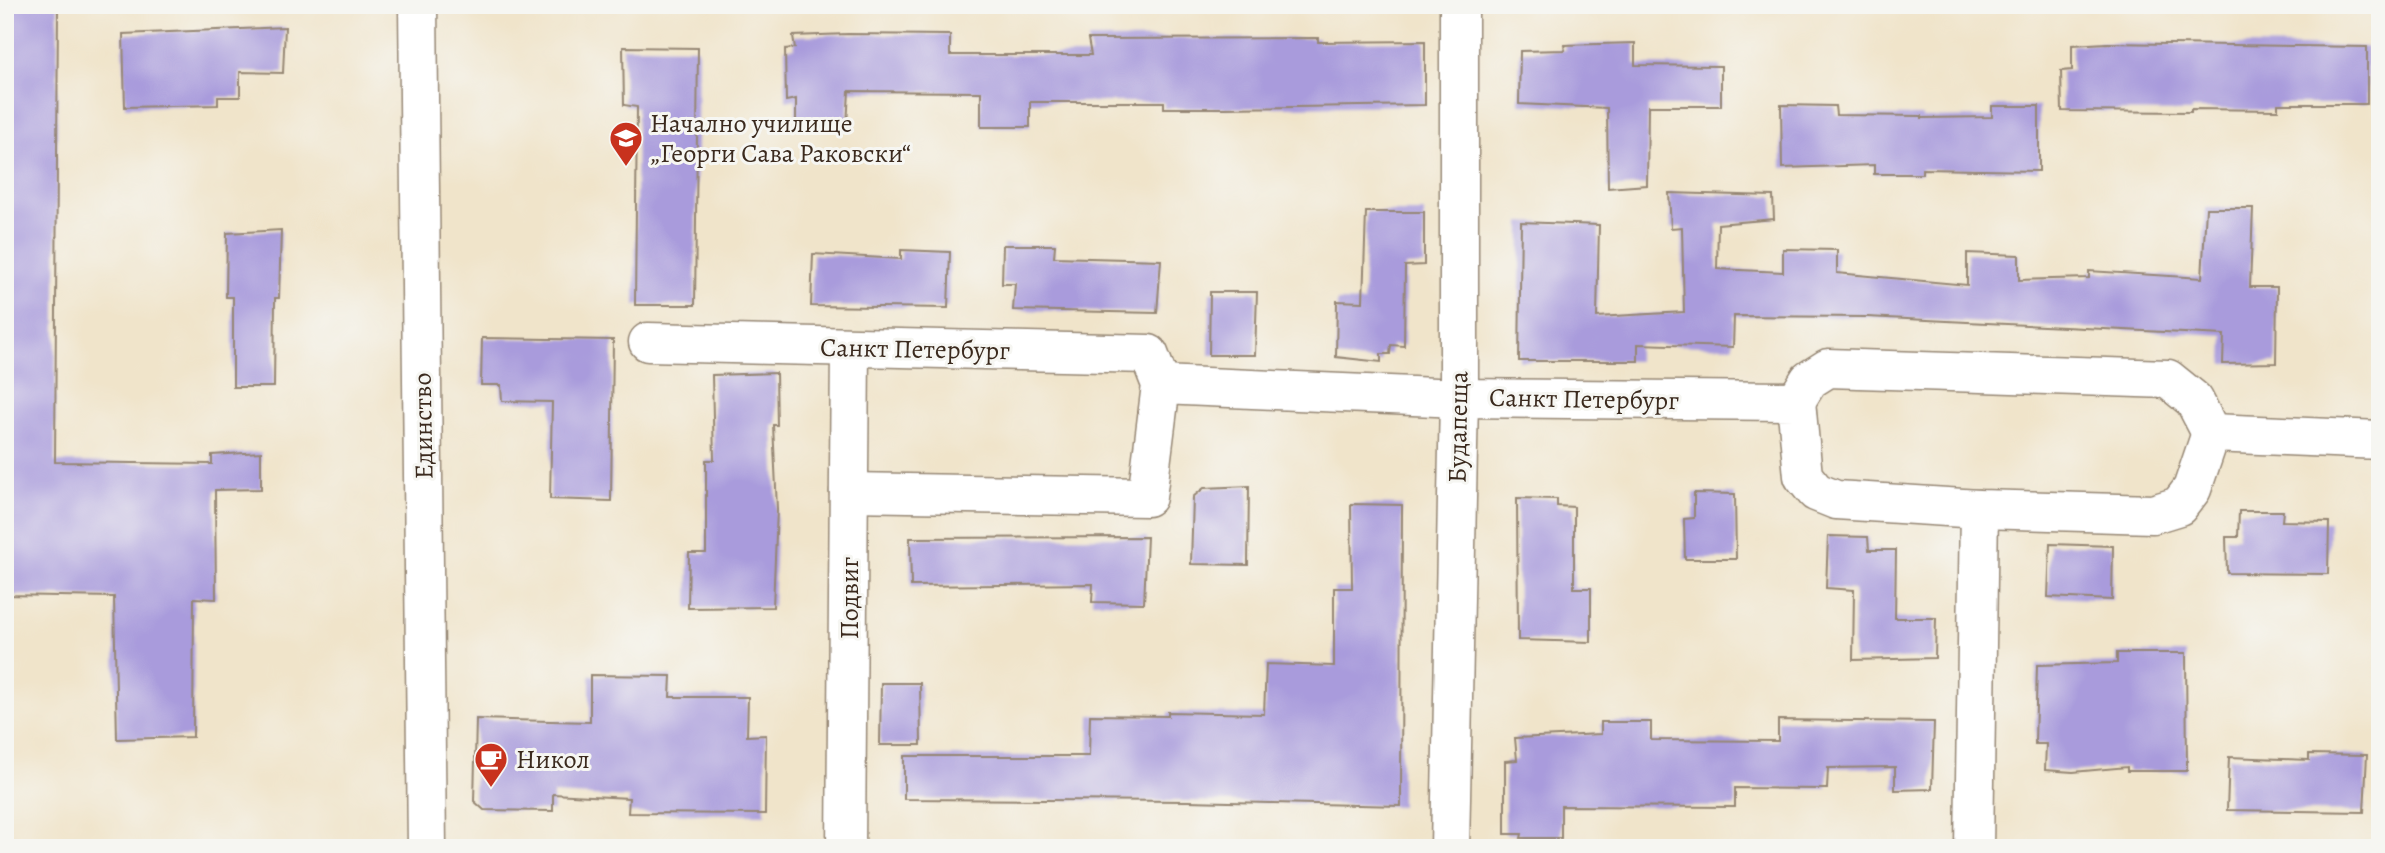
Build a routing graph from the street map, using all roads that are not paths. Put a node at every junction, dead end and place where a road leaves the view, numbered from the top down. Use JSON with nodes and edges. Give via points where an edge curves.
{"nodes":[{"id":1,"x":418,"y":5,"type":"edge"},
{"id":2,"x":1459,"y":5,"type":"edge"},
{"id":3,"x":648,"y":342,"type":"dead end"},
{"id":4,"x":850,"y":348,"type":"junction"},
{"id":5,"x":1161,"y":385,"type":"junction"},
{"id":6,"x":1459,"y":398,"type":"junction"},
{"id":7,"x":1796,"y":401,"type":"junction"},
{"id":8,"x":2211,"y":433,"type":"junction"},
{"id":9,"x":2380,"y":440,"type":"edge"},
{"id":10,"x":849,"y":492,"type":"junction"},
{"id":11,"x":1979,"y":509,"type":"junction"},
{"id":12,"x":427,"y":848,"type":"edge"},
{"id":13,"x":846,"y":848,"type":"edge"},
{"id":14,"x":1450,"y":848,"type":"edge"},
{"id":15,"x":1974,"y":848,"type":"edge"}],
"edges":[{"from":1,"to":12,"type":"street","name":"Единство"},
{"from":2,"to":6,"type":"street","name":"Будапеща"},
{"from":3,"to":4,"type":"street","name":"Санкт Петербург"},
{"from":4,"to":5,"type":"street","name":"Санкт Петербург","via":[[1149,354]]},
{"from":4,"to":10,"type":"street","name":"Подвиг"},
{"from":5,"to":6,"type":"street","name":"Санкт Петербург"},
{"from":5,"to":10,"type":"street","via":[[1147,497]]},
{"from":6,"to":7,"type":"street","name":"Санкт Петербург"},
{"from":6,"to":14,"type":"street","name":"Будапеща"},
{"from":7,"to":8,"type":"street","via":[[1809,380],[1828,368],[2168,379],[2194,400]]},
{"from":7,"to":11,"type":"street","via":[[1803,476],[1816,492],[1836,500]]},
{"from":8,"to":9,"type":"street"},
{"from":8,"to":11,"type":"street","via":[[2192,489],[2179,506],[2153,514]]},
{"from":10,"to":13,"type":"street","name":"Подвиг"},
{"from":11,"to":15,"type":"street"}]}
